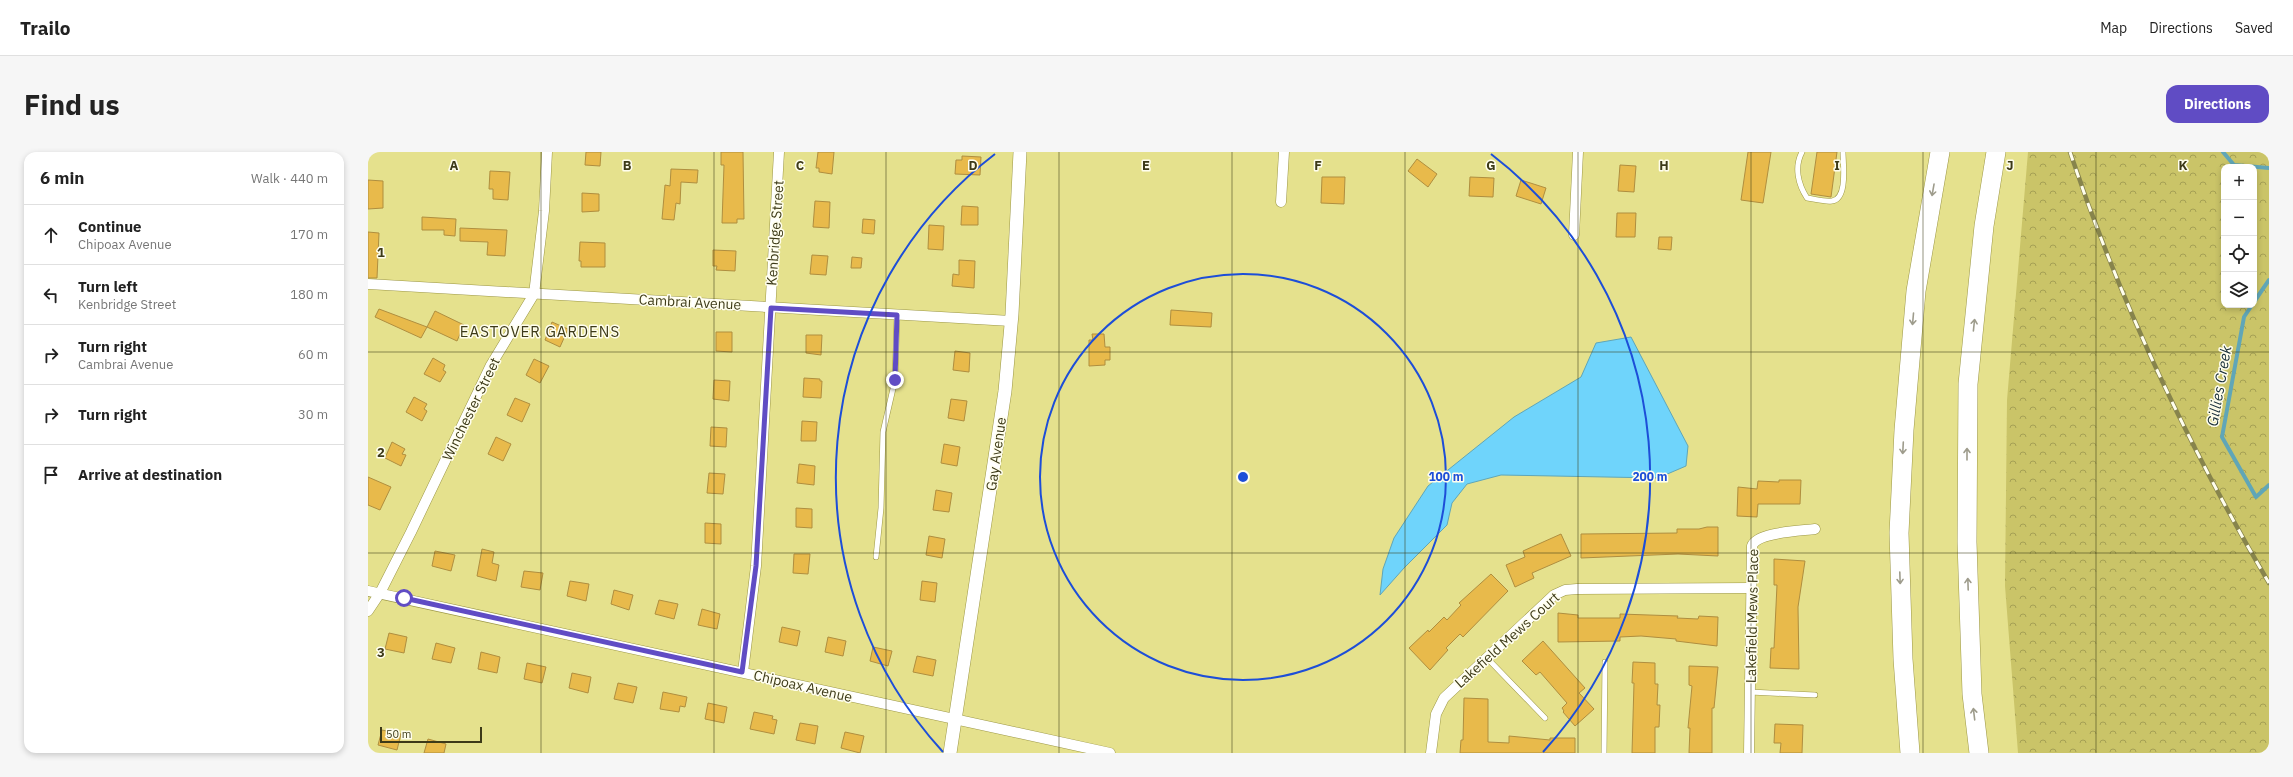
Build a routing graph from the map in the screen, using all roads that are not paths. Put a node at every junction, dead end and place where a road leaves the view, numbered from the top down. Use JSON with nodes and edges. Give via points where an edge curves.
{"nodes":[{"id":1,"x":548,"y":152,"type":"edge"},
{"id":2,"x":779,"y":152,"type":"edge"},
{"id":3,"x":1020,"y":152,"type":"edge"},
{"id":4,"x":1284,"y":152,"type":"edge"},
{"id":5,"x":1578,"y":152,"type":"edge"},
{"id":6,"x":1802,"y":152,"type":"edge"},
{"id":7,"x":1843,"y":152,"type":"edge"},
{"id":8,"x":1940,"y":152,"type":"edge"},
{"id":9,"x":1996,"y":152,"type":"edge"},
{"id":10,"x":1281,"y":202,"type":"dead end"},
{"id":11,"x":1574,"y":235,"type":"dead end"},
{"id":12,"x":368,"y":284,"type":"edge"},
{"id":13,"x":534,"y":294,"type":"junction"},
{"id":14,"x":771,"y":308,"type":"junction"},
{"id":15,"x":897,"y":315,"type":"junction"},
{"id":16,"x":1011,"y":321,"type":"junction"},
{"id":17,"x":1815,"y":529,"type":"dead end"},
{"id":18,"x":876,"y":556,"type":"dead end"},
{"id":19,"x":1751,"y":588,"type":"junction"},
{"id":20,"x":368,"y":591,"type":"edge"},
{"id":21,"x":380,"y":593,"type":"junction"},
{"id":22,"x":368,"y":611,"type":"edge"},
{"id":23,"x":1486,"y":658,"type":"junction"},
{"id":24,"x":1605,"y":662,"type":"dead end"},
{"id":25,"x":742,"y":672,"type":"junction"},
{"id":26,"x":1750,"y":692,"type":"junction"},
{"id":27,"x":1815,"y":695,"type":"dead end"},
{"id":28,"x":1545,"y":718,"type":"dead end"},
{"id":29,"x":956,"y":721,"type":"junction"},
{"id":30,"x":950,"y":753,"type":"edge"},
{"id":31,"x":1110,"y":753,"type":"edge"},
{"id":32,"x":1431,"y":753,"type":"edge"},
{"id":33,"x":1604,"y":753,"type":"edge"},
{"id":34,"x":1749,"y":753,"type":"edge"},
{"id":35,"x":1910,"y":753,"type":"edge"},
{"id":36,"x":1979,"y":753,"type":"edge"}],
"edges":[{"from":1,"to":13,"type":"street","name":"Winchester Street"},
{"from":2,"to":14,"type":"street","name":"Kenbridge Street"},
{"from":3,"to":16,"type":"street","name":"Gay Avenue"},
{"from":4,"to":10,"type":"street"},
{"from":5,"to":11,"type":"street"},
{"from":6,"to":7,"type":"lane","via":[[1797,172],[1800,188],[1807,198],[1833,201],[1839,198],[1843,190]]},
{"from":8,"to":35,"type":"highway","one_way":true,"via":[[1916,291],[1904,430],[1899,533],[1903,659]]},
{"from":36,"to":9,"type":"highway","one_way":true,"via":[[1972,694],[1966,542],[1968,384],[1984,226]]},
{"from":12,"to":13,"type":"street","name":"Cambrai Avenue"},
{"from":13,"to":14,"type":"street","name":"Cambrai Avenue"},
{"from":13,"to":21,"type":"street","name":"Winchester Street","via":[[491,364]]},
{"from":14,"to":15,"type":"street","name":"Cambrai Avenue"},
{"from":14,"to":25,"type":"street","name":"Kenbridge Street","via":[[756,566]]},
{"from":15,"to":16,"type":"street","name":"Cambrai Avenue"},
{"from":15,"to":18,"type":"lane","via":[[895,380],[883,432],[881,508]]},
{"from":16,"to":29,"type":"street","name":"Gay Avenue","via":[[1000,433]]},
{"from":17,"to":19,"type":"street","name":"Lakefield Mews Place","via":[[1764,536],[1754,542]]},
{"from":19,"to":23,"type":"street","name":"Lakefield Mews Court","via":[[1565,590],[1554,595]]},
{"from":19,"to":26,"type":"street","name":"Lakefield Mews Place"},
{"from":20,"to":21,"type":"street","name":"Chipoax Avenue"},
{"from":21,"to":22,"type":"street","name":"Winchester Street"},
{"from":21,"to":25,"type":"street","name":"Chipoax Avenue"},
{"from":23,"to":28,"type":"lane"},
{"from":23,"to":32,"type":"street","name":"Lakefield Mews Court","via":[[1444,698],[1436,714]]},
{"from":24,"to":33,"type":"lane"},
{"from":25,"to":29,"type":"street","name":"Chipoax Avenue"},
{"from":26,"to":27,"type":"lane"},
{"from":26,"to":34,"type":"street","name":"Lakefield Mews Place"},
{"from":29,"to":30,"type":"street","name":"Gay Avenue"},
{"from":29,"to":31,"type":"street","name":"Chipoax Avenue"}]}
